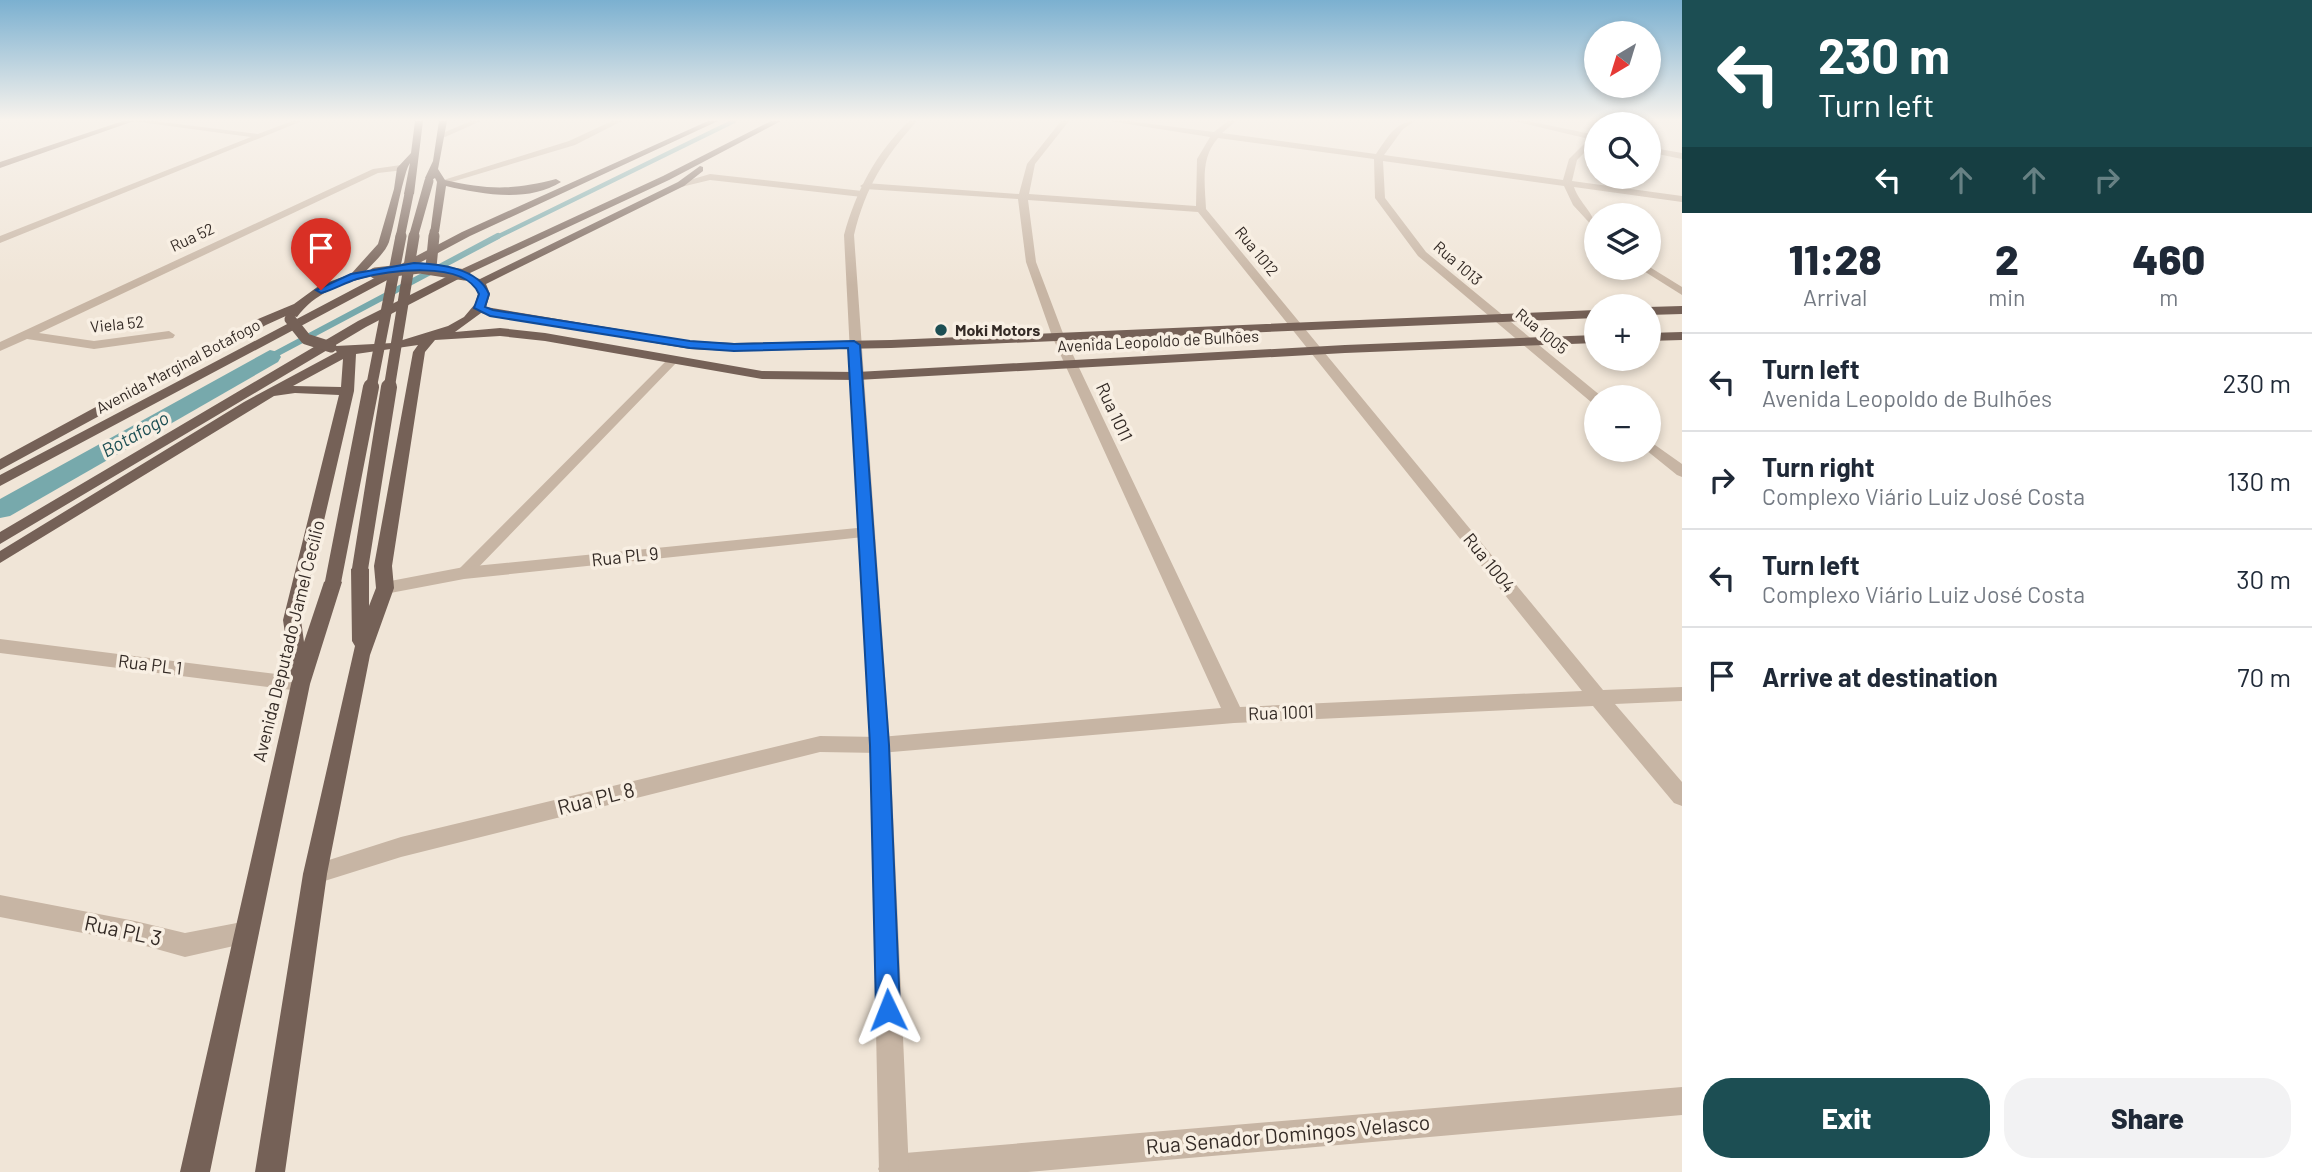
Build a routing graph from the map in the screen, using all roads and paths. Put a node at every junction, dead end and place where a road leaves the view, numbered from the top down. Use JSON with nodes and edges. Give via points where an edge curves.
{"nodes":[{"id":1,"x":160,"y":176,"type":"edge"},
{"id":2,"x":366,"y":176,"type":"edge"},
{"id":3,"x":400,"y":176,"type":"edge"},
{"id":4,"x":414,"y":176,"type":"edge"},
{"id":5,"x":440,"y":176,"type":"edge"},
{"id":6,"x":576,"y":176,"type":"edge"},
{"id":7,"x":591,"y":176,"type":"edge"},
{"id":8,"x":668,"y":176,"type":"edge"},
{"id":9,"x":692,"y":176,"type":"edge"},
{"id":10,"x":871,"y":176,"type":"edge"},
{"id":11,"x":1028,"y":176,"type":"edge"},
{"id":12,"x":1200,"y":176,"type":"edge"},
{"id":13,"x":1379,"y":176,"type":"edge"},
{"id":14,"x":1513,"y":176,"type":"edge"},
{"id":15,"x":1566,"y":176,"type":"edge"},
{"id":16,"x":435,"y":177,"type":"junction"},
{"id":17,"x":1566,"y":183,"type":"junction"},
{"id":18,"x":681,"y":184,"type":"junction"},
{"id":19,"x":863,"y":190,"type":"junction"},
{"id":20,"x":1023,"y":198,"type":"junction"},
{"id":21,"x":1682,"y":199,"type":"edge"},
{"id":22,"x":1201,"y":208,"type":"junction"},
{"id":23,"x":1584,"y":214,"type":"edge"},
{"id":24,"x":0,"y":240,"type":"edge"},
{"id":25,"x":431,"y":267,"type":"junction"},
{"id":26,"x":355,"y":276,"type":"junction"},
{"id":27,"x":1661,"y":279,"type":"edge"},
{"id":28,"x":480,"y":283,"type":"junction"},
{"id":29,"x":1682,"y":292,"type":"edge"},
{"id":30,"x":479,"y":308,"type":"junction"},
{"id":31,"x":1682,"y":310,"type":"edge"},
{"id":32,"x":1661,"y":311,"type":"edge"},
{"id":33,"x":294,"y":313,"type":"junction"},
{"id":34,"x":1584,"y":314,"type":"edge"},
{"id":35,"x":1498,"y":318,"type":"junction"},
{"id":36,"x":1298,"y":326,"type":"junction"},
{"id":37,"x":0,"y":334,"type":"edge"},
{"id":38,"x":169,"y":335,"type":"dead end"},
{"id":39,"x":22,"y":336,"type":"junction"},
{"id":40,"x":1058,"y":336,"type":"junction"},
{"id":41,"x":1682,"y":336,"type":"edge"},
{"id":42,"x":431,"y":337,"type":"junction"},
{"id":43,"x":1661,"y":337,"type":"edge"},
{"id":44,"x":1584,"y":340,"type":"edge"},
{"id":45,"x":1530,"y":342,"type":"junction"},
{"id":46,"x":854,"y":345,"type":"junction"},
{"id":47,"x":0,"y":347,"type":"edge"},
{"id":48,"x":350,"y":351,"type":"junction"},
{"id":49,"x":1316,"y":351,"type":"junction"},
{"id":50,"x":674,"y":359,"type":"junction"},
{"id":51,"x":1071,"y":363,"type":"junction"},
{"id":52,"x":857,"y":376,"type":"junction"},
{"id":53,"x":1584,"y":389,"type":"edge"},
{"id":54,"x":347,"y":391,"type":"junction"},
{"id":55,"x":268,"y":395,"type":"junction"},
{"id":56,"x":1661,"y":455,"type":"edge"},
{"id":57,"x":0,"y":465,"type":"edge"},
{"id":58,"x":1682,"y":472,"type":"edge"},
{"id":59,"x":0,"y":481,"type":"edge"},
{"id":60,"x":866,"y":533,"type":"junction"},
{"id":61,"x":0,"y":539,"type":"edge"},
{"id":62,"x":0,"y":558,"type":"edge"},
{"id":63,"x":464,"y":573,"type":"junction"},
{"id":64,"x":386,"y":588,"type":"junction"},
{"id":65,"x":0,"y":646,"type":"edge"},
{"id":66,"x":361,"y":655,"type":"junction"},
{"id":67,"x":300,"y":684,"type":"junction"},
{"id":68,"x":1682,"y":694,"type":"edge"},
{"id":69,"x":1600,"y":699,"type":"junction"},
{"id":70,"x":1234,"y":715,"type":"junction"},
{"id":71,"x":880,"y":745,"type":"junction"},
{"id":72,"x":1682,"y":797,"type":"edge"},
{"id":73,"x":316,"y":874,"type":"junction"},
{"id":74,"x":0,"y":906,"type":"edge"},
{"id":75,"x":247,"y":932,"type":"junction"},
{"id":76,"x":1682,"y":1101,"type":"edge"},
{"id":77,"x":893,"y":1170,"type":"edge"},
{"id":78,"x":195,"y":1172,"type":"edge"},
{"id":79,"x":270,"y":1172,"type":"edge"}],
"edges":[{"from":1,"to":24,"type":"street"},
{"from":2,"to":39,"type":"street","name":"Rua 52"},
{"from":3,"to":26,"type":"main road","via":[[383,246]]},
{"from":4,"to":67,"type":"main road","name":"Avenida Deputado Jamel Cecílio","bridge":true,"via":[[333,582]]},
{"from":5,"to":16,"type":"street"},
{"from":6,"to":16,"type":"main road","via":[[512,193],[486,192]]},
{"from":7,"to":59,"type":"main road","name":"Avenida Marginal Botafogo","via":[[466,234]]},
{"from":8,"to":61,"type":"main road","via":[[362,324]]},
{"from":9,"to":18,"type":"main road"},
{"from":10,"to":19,"type":"street"},
{"from":11,"to":20,"type":"street","name":"Rua 1011"},
{"from":12,"to":22,"type":"street"},
{"from":13,"to":35,"type":"street","name":"Rua 1013","via":[[1380,198],[1422,254]]},
{"from":14,"to":17,"type":"street"},
{"from":15,"to":17,"type":"street"},
{"from":16,"to":25,"type":"main road","bridge":true},
{"from":16,"to":66,"type":"main road","bridge":true,"via":[[416,222],[360,569]]},
{"from":17,"to":21,"type":"street"},
{"from":17,"to":23,"type":"street"},
{"from":18,"to":19,"type":"street","via":[[710,177]]},
{"from":18,"to":28,"type":"main road"},
{"from":19,"to":20,"type":"street"},
{"from":19,"to":46,"type":"street","via":[[849,235]]},
{"from":20,"to":22,"type":"street"},
{"from":20,"to":40,"type":"street","name":"Rua 1011","via":[[1031,262]]},
{"from":22,"to":36,"type":"street","name":"Rua 1012"},
{"from":25,"to":26,"type":"main road","bridge":true},
{"from":25,"to":28,"type":"main road","bridge":true},
{"from":26,"to":33,"type":"main road","via":[[321,290]]},
{"from":27,"to":29,"type":"street"},
{"from":28,"to":30,"type":"main road","via":[[484,294]]},
{"from":30,"to":42,"type":"main road"},
{"from":30,"to":46,"type":"main road","name":"Avenida Leopoldo de Bulhões","via":[[690,345]]},
{"from":31,"to":32,"type":"main road"},
{"from":33,"to":48,"type":"main road","bridge":true,"via":[[296,334],[314,344]]},
{"from":33,"to":57,"type":"main road","via":[[262,322]]},
{"from":34,"to":35,"type":"main road","name":"Avenida Leopoldo de Bulhões"},
{"from":35,"to":36,"type":"main road","name":"Avenida Leopoldo de Bulhões"},
{"from":35,"to":45,"type":"street","name":"Rua 1005"},
{"from":36,"to":40,"type":"main road","name":"Avenida Leopoldo de Bulhões"},
{"from":36,"to":49,"type":"street","name":"Rua 1004"},
{"from":37,"to":39,"type":"street","name":"Viela 52"},
{"from":38,"to":39,"type":"street","name":"Viela 52","via":[[94,345]]},
{"from":39,"to":47,"type":"street","name":"Rua 52"},
{"from":40,"to":46,"type":"main road","name":"Avenida Leopoldo de Bulhões"},
{"from":40,"to":51,"type":"street","name":"Rua 1011"},
{"from":41,"to":43,"type":"main road"},
{"from":42,"to":48,"type":"main road","via":[[386,349]]},
{"from":42,"to":50,"type":"main road","name":"Avenida Leopoldo de Bulhões","via":[[500,332]]},
{"from":42,"to":64,"type":"main road","via":[[419,352],[383,566]]},
{"from":44,"to":45,"type":"main road","name":"Avenida Leopoldo de Bulhões"},
{"from":45,"to":49,"type":"main road","name":"Avenida Leopoldo de Bulhões"},
{"from":45,"to":53,"type":"street","name":"Rua 1005"},
{"from":46,"to":52,"type":"street"},
{"from":48,"to":54,"type":"main road"},
{"from":48,"to":55,"type":"main road"},
{"from":49,"to":51,"type":"main road","name":"Avenida Leopoldo de Bulhões"},
{"from":49,"to":69,"type":"street","name":"Rua 1004"},
{"from":50,"to":52,"type":"main road","name":"Avenida Leopoldo de Bulhões","via":[[762,375]]},
{"from":50,"to":63,"type":"lane"},
{"from":51,"to":52,"type":"main road","name":"Avenida Leopoldo de Bulhões"},
{"from":51,"to":70,"type":"street","name":"Rua 1011"},
{"from":52,"to":60,"type":"street"},
{"from":54,"to":55,"type":"main road","via":[[295,389]]},
{"from":54,"to":67,"type":"main road","via":[[292,620]]},
{"from":55,"to":62,"type":"main road"},
{"from":56,"to":58,"type":"street"},
{"from":60,"to":63,"type":"street","name":"Rua PL 9"},
{"from":60,"to":71,"type":"street"},
{"from":63,"to":64,"type":"street","name":"Rua PL 9"},
{"from":64,"to":66,"type":"main road"},
{"from":65,"to":67,"type":"street","name":"Rua PL 1"},
{"from":66,"to":73,"type":"main road"},
{"from":67,"to":75,"type":"main road","name":"Avenida Deputado Jamel Cecílio"},
{"from":68,"to":69,"type":"street","name":"Rua 1001"},
{"from":69,"to":70,"type":"street","name":"Rua 1001"},
{"from":69,"to":72,"type":"street","name":"Rua 1004"},
{"from":70,"to":71,"type":"street","name":"Rua 1001"},
{"from":71,"to":73,"type":"street","name":"Rua PL 8","via":[[820,744],[401,847]]},
{"from":71,"to":77,"type":"street"},
{"from":73,"to":79,"type":"main road"},
{"from":74,"to":75,"type":"street","name":"Rua PL 3","via":[[186,945]]},
{"from":75,"to":78,"type":"main road","name":"Avenida Deputado Jamel Cecílio"},
{"from":76,"to":77,"type":"street","name":"Rua Senador Domingos Velasco"}]}
